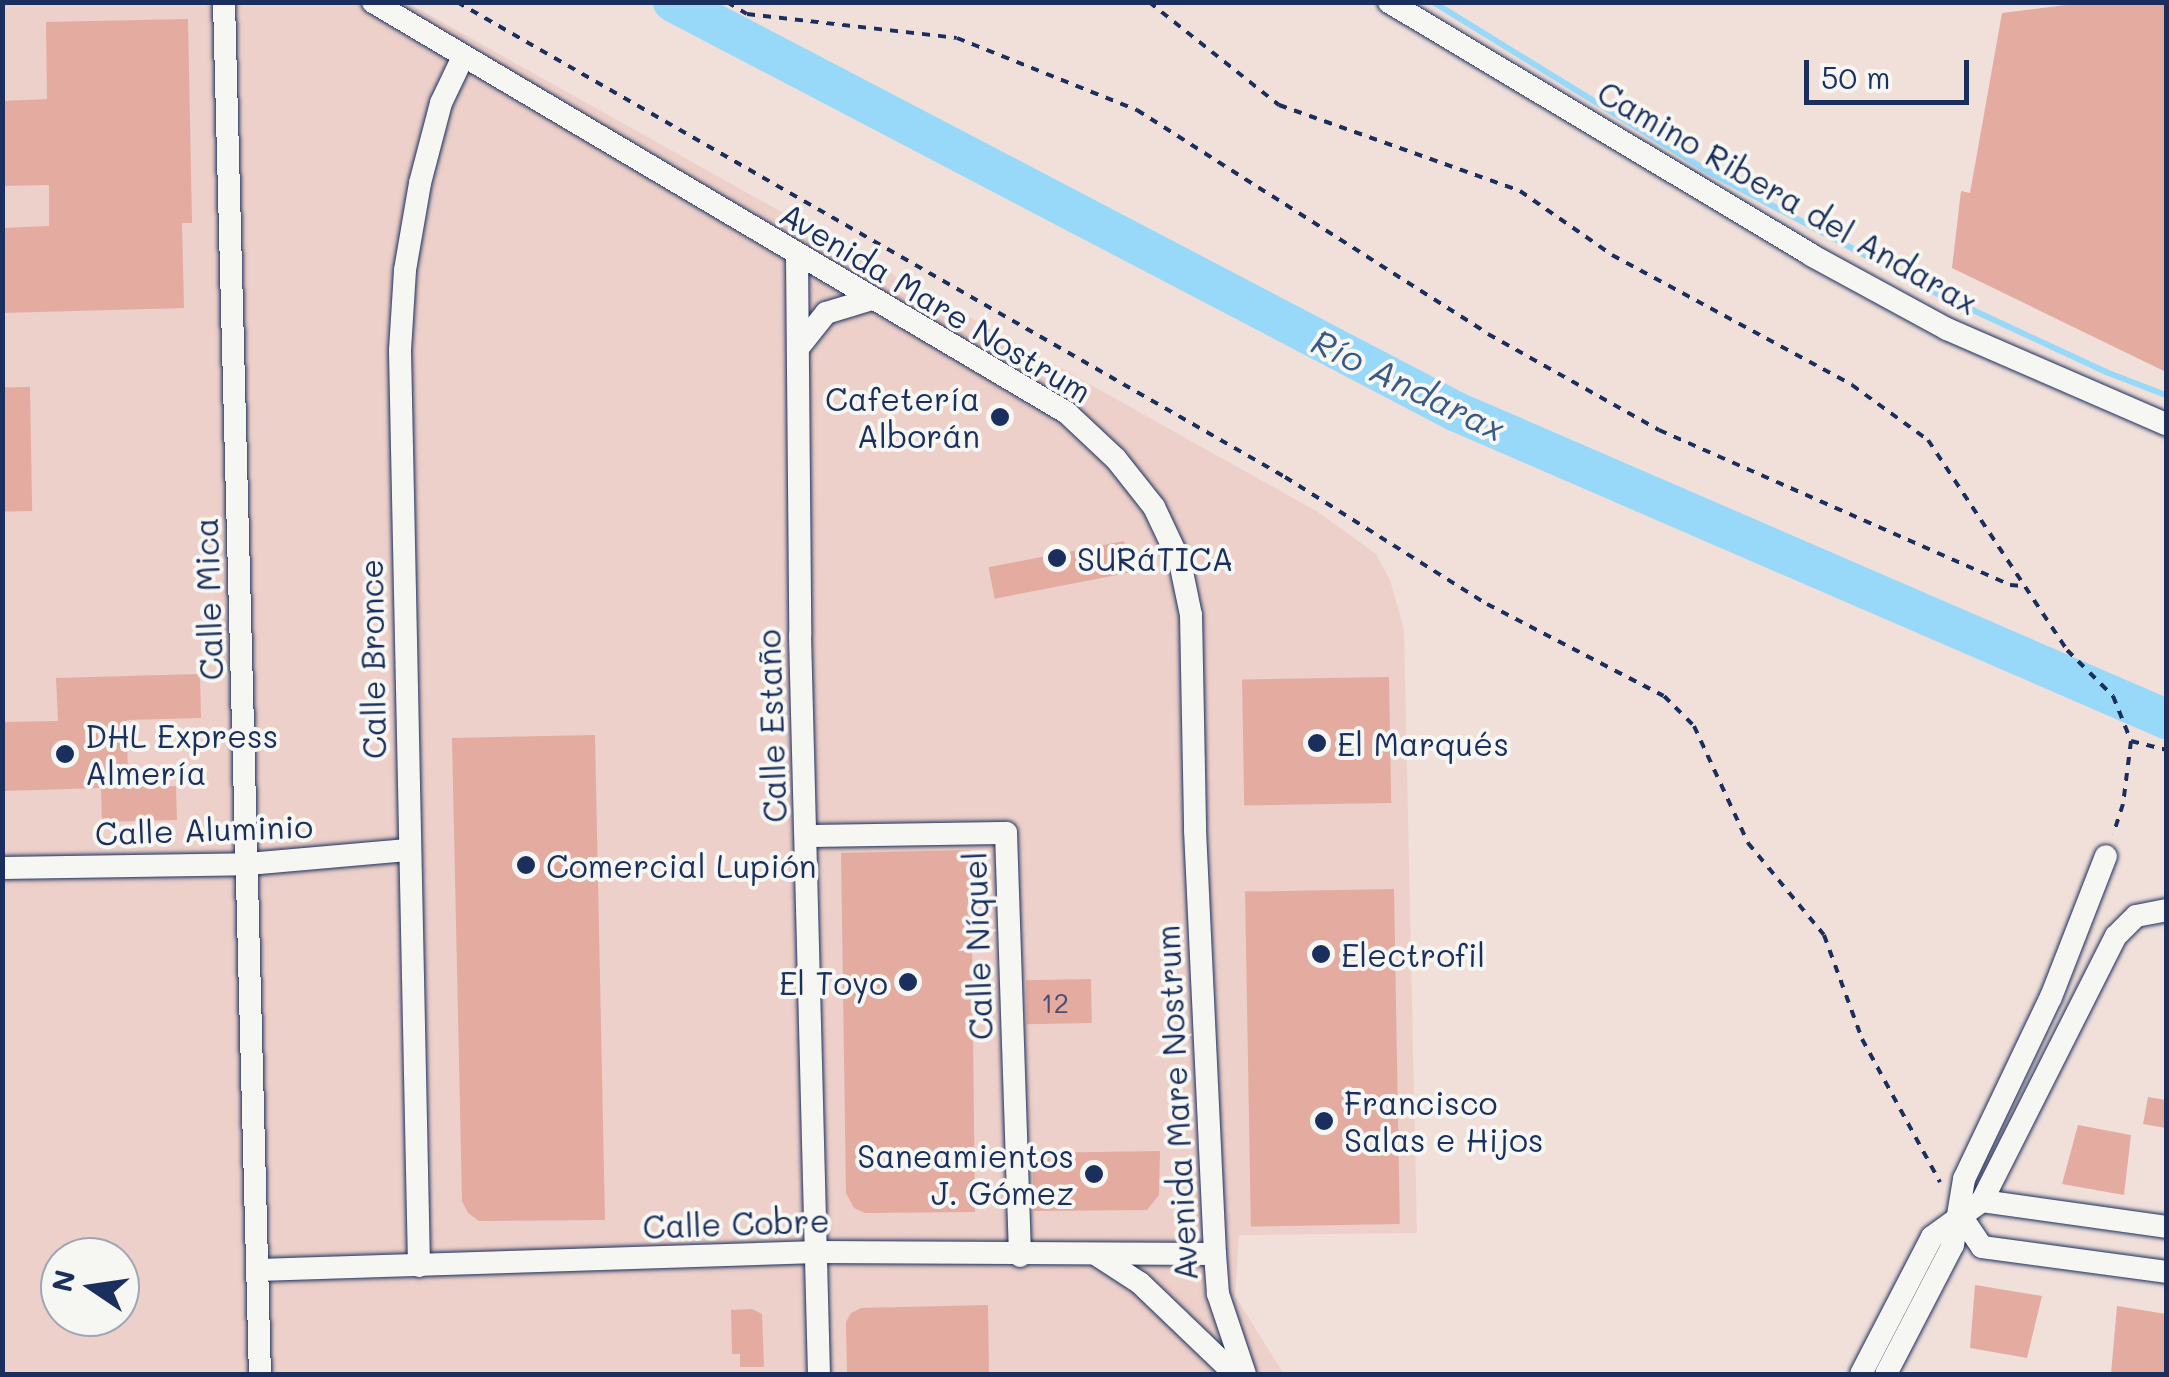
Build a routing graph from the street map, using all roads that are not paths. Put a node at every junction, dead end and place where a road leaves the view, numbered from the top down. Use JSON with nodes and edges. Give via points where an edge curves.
{"nodes":[{"id":1,"x":224,"y":2,"type":"edge"},
{"id":2,"x":372,"y":2,"type":"edge"},
{"id":3,"x":1389,"y":2,"type":"edge"},
{"id":4,"x":462,"y":59,"type":"junction"},
{"id":5,"x":796,"y":255,"type":"junction"},
{"id":6,"x":872,"y":299,"type":"junction"},
{"id":7,"x":798,"y":348,"type":"junction"},
{"id":8,"x":2166,"y":424,"type":"edge"},
{"id":9,"x":806,"y":836,"type":"junction"},
{"id":10,"x":407,"y":850,"type":"junction"},
{"id":11,"x":2106,"y":856,"type":"road end"},
{"id":12,"x":248,"y":864,"type":"junction"},
{"id":13,"x":2,"y":868,"type":"edge"},
{"id":14,"x":2166,"y":910,"type":"edge"},
{"id":15,"x":1982,"y":1201,"type":"junction"},
{"id":16,"x":1961,"y":1216,"type":"junction"},
{"id":17,"x":2166,"y":1227,"type":"edge"},
{"id":18,"x":818,"y":1252,"type":"junction"},
{"id":19,"x":1094,"y":1253,"type":"junction"},
{"id":20,"x":1214,"y":1254,"type":"junction"},
{"id":21,"x":1020,"y":1256,"type":"junction"},
{"id":22,"x":419,"y":1266,"type":"junction"},
{"id":23,"x":258,"y":1270,"type":"junction"},
{"id":24,"x":2166,"y":1272,"type":"edge"},
{"id":25,"x":260,"y":1374,"type":"edge"},
{"id":26,"x":819,"y":1374,"type":"edge"},
{"id":27,"x":1235,"y":1374,"type":"edge"},
{"id":28,"x":1245,"y":1374,"type":"edge"},
{"id":29,"x":1861,"y":1374,"type":"edge"},
{"id":30,"x":1886,"y":1374,"type":"edge"}],
"edges":[{"from":1,"to":12,"type":"street","name":"Calle Mica"},
{"from":2,"to":4,"type":"street","name":"Avenida Mare Nostrum"},
{"from":3,"to":8,"type":"street","name":"Camino Ribera del Andarax","via":[[1947,330]]},
{"from":4,"to":5,"type":"street","name":"Avenida Mare Nostrum"},
{"from":4,"to":10,"type":"street","name":"Calle Bronce","via":[[441,103],[405,270],[400,350]]},
{"from":5,"to":6,"type":"street","name":"Avenida Mare Nostrum"},
{"from":5,"to":7,"type":"street","name":"Calle Estaño"},
{"from":6,"to":7,"type":"street","via":[[826,313]]},
{"from":6,"to":20,"type":"street","name":"Avenida Mare Nostrum","via":[[1067,413],[1116,458],[1154,508],[1180,562],[1192,616]]},
{"from":7,"to":9,"type":"street","name":"Calle Estaño"},
{"from":9,"to":18,"type":"street","name":"Calle Estaño"},
{"from":9,"to":21,"type":"street","name":"Calle Níquel","via":[[1006,833]]},
{"from":10,"to":12,"type":"street","name":"Calle Aluminio"},
{"from":10,"to":22,"type":"street","name":"Calle Bronce"},
{"from":11,"to":16,"type":"street","via":[[2051,997],[1964,1179]]},
{"from":12,"to":13,"type":"street","name":"Calle Aluminio"},
{"from":12,"to":23,"type":"street","name":"Calle Mica"},
{"from":14,"to":15,"type":"street","via":[[2136,916],[2116,936]]},
{"from":15,"to":16,"type":"street"},
{"from":15,"to":17,"type":"street"},
{"from":16,"to":24,"type":"street","via":[[1982,1247]]},
{"from":16,"to":29,"type":"street","via":[[1932,1237]]},
{"from":16,"to":30,"type":"street","via":[[1953,1245]]},
{"from":18,"to":21,"type":"street","name":"Calle Cobre"},
{"from":18,"to":22,"type":"street","name":"Calle Cobre"},
{"from":18,"to":26,"type":"street","name":"Calle Estaño"},
{"from":19,"to":20,"type":"street","name":"Calle Cobre"},
{"from":19,"to":21,"type":"street","name":"Calle Cobre"},
{"from":19,"to":27,"type":"street","name":"Avenida Mare Nostrum","via":[[1140,1283]]},
{"from":20,"to":28,"type":"street","name":"Avenida Mare Nostrum","via":[[1218,1294]]},
{"from":22,"to":23,"type":"street","name":"Calle Cobre"},
{"from":23,"to":25,"type":"street","name":"Calle Mica"}]}
